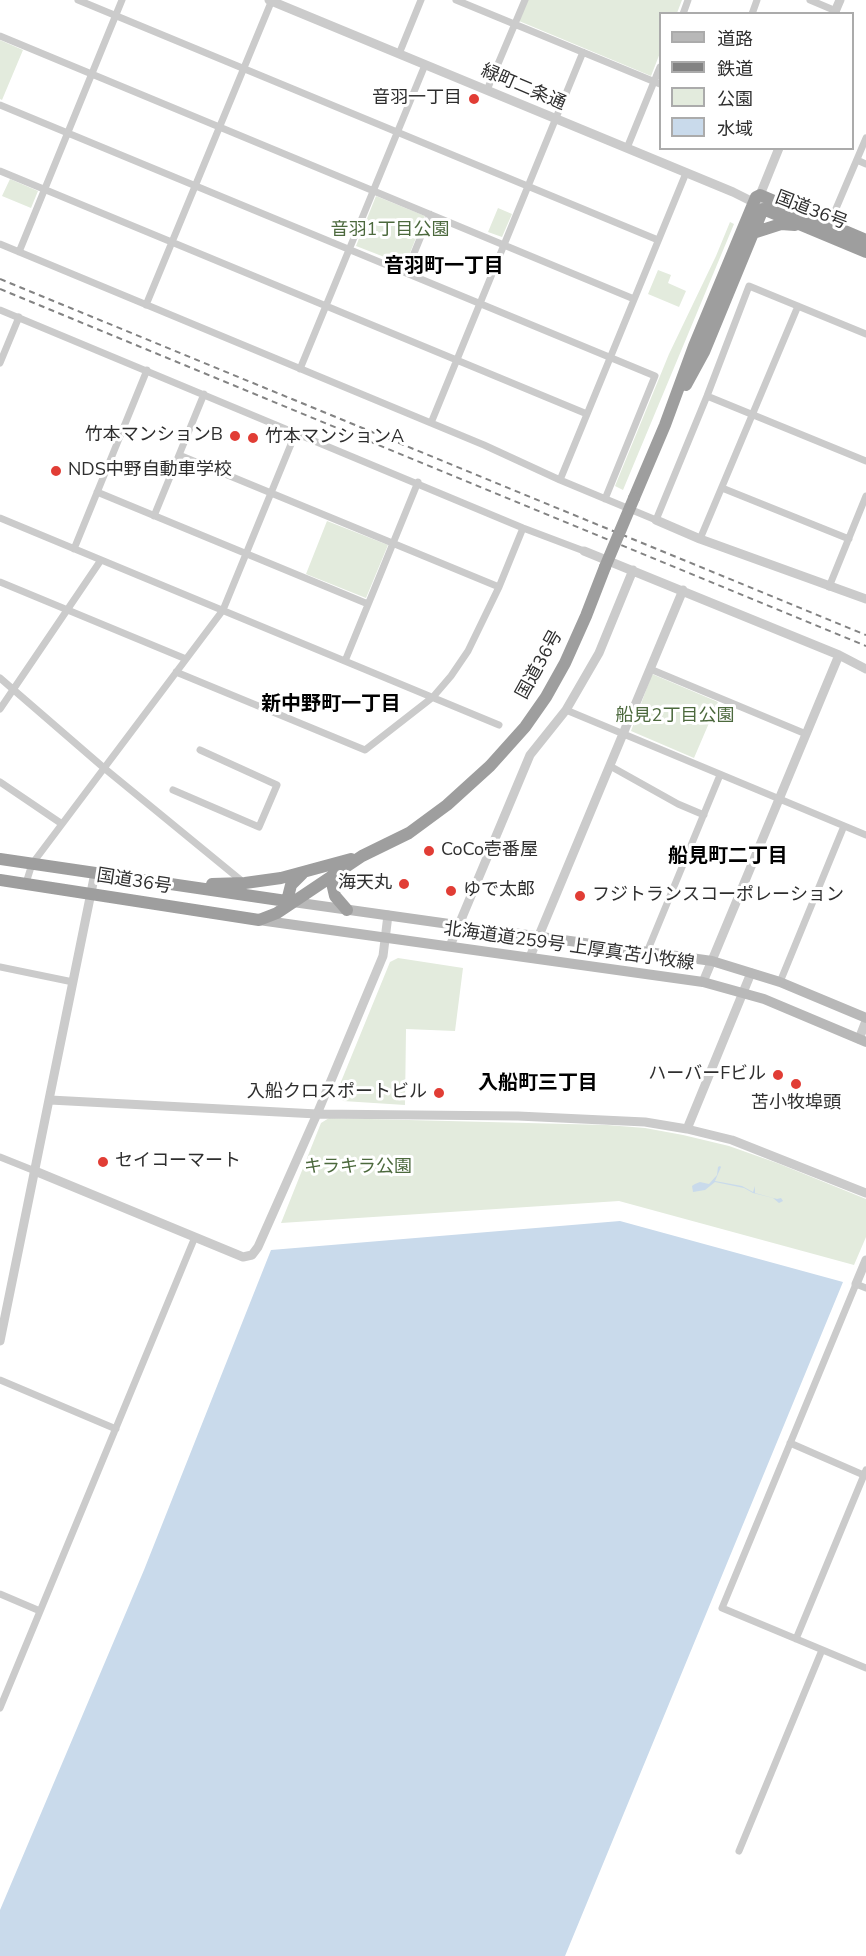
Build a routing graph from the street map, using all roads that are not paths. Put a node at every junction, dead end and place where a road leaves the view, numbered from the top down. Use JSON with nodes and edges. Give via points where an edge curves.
{"nodes":[{"id":1,"x":78,"y":0,"type":"edge"},
{"id":2,"x":122,"y":0,"type":"edge"},
{"id":3,"x":271,"y":0,"type":"edge"},
{"id":4,"x":422,"y":0,"type":"edge"},
{"id":5,"x":456,"y":0,"type":"edge"},
{"id":6,"x":525,"y":0,"type":"edge"},
{"id":7,"x":810,"y":0,"type":"edge"},
{"id":8,"x":840,"y":0,"type":"edge"},
{"id":9,"x":835,"y":12,"type":"edge"},
{"id":10,"x":116,"y":16,"type":"junction"},
{"id":11,"x":515,"y":24,"type":"junction"},
{"id":12,"x":0,"y":36,"type":"edge"},
{"id":13,"x":583,"y":52,"type":"junction"},
{"id":14,"x":399,"y":54,"type":"junction"},
{"id":15,"x":425,"y":65,"type":"junction"},
{"id":16,"x":244,"y":69,"type":"junction"},
{"id":17,"x":92,"y":74,"type":"junction"},
{"id":18,"x":657,"y":83,"type":"edge"},
{"id":19,"x":487,"y":90,"type":"junction"},
{"id":20,"x":0,"y":105,"type":"edge"},
{"id":21,"x":556,"y":119,"type":"junction"},
{"id":22,"x":220,"y":127,"type":"junction"},
{"id":23,"x":397,"y":132,"type":"junction"},
{"id":24,"x":68,"y":133,"type":"junction"},
{"id":25,"x":866,"y":138,"type":"edge"},
{"id":26,"x":627,"y":148,"type":"junction"},
{"id":27,"x":778,"y":150,"type":"edge"},
{"id":28,"x":857,"y":160,"type":"junction"},
{"id":29,"x":866,"y":164,"type":"edge"},
{"id":30,"x":0,"y":171,"type":"edge"},
{"id":31,"x":686,"y":173,"type":"junction"},
{"id":32,"x":195,"y":186,"type":"junction"},
{"id":33,"x":528,"y":186,"type":"junction"},
{"id":34,"x":44,"y":189,"type":"junction"},
{"id":35,"x":373,"y":191,"type":"junction"},
{"id":36,"x":759,"y":202,"type":"junction"},
{"id":37,"x":430,"y":214,"type":"junction"},
{"id":38,"x":802,"y":225,"type":"junction"},
{"id":39,"x":829,"y":225,"type":"junction"},
{"id":40,"x":753,"y":233,"type":"junction"},
{"id":41,"x":658,"y":240,"type":"junction"},
{"id":42,"x":866,"y":240,"type":"edge"},
{"id":43,"x":172,"y":243,"type":"junction"},
{"id":44,"x":0,"y":244,"type":"edge"},
{"id":45,"x":504,"y":245,"type":"junction"},
{"id":46,"x":349,"y":249,"type":"junction"},
{"id":47,"x":18,"y":252,"type":"junction"},
{"id":48,"x":866,"y":252,"type":"edge"},
{"id":49,"x":406,"y":273,"type":"junction"},
{"id":50,"x":634,"y":299,"type":"junction"},
{"id":51,"x":480,"y":304,"type":"junction"},
{"id":52,"x":146,"y":305,"type":"junction"},
{"id":53,"x":326,"y":306,"type":"junction"},
{"id":54,"x":798,"y":306,"type":"junction"},
{"id":55,"x":0,"y":310,"type":"edge"},
{"id":56,"x":19,"y":317,"type":"junction"},
{"id":57,"x":866,"y":334,"type":"edge"},
{"id":58,"x":610,"y":358,"type":"junction"},
{"id":59,"x":457,"y":360,"type":"junction"},
{"id":60,"x":0,"y":363,"type":"edge"},
{"id":61,"x":300,"y":369,"type":"junction"},
{"id":62,"x":147,"y":370,"type":"junction"},
{"id":63,"x":204,"y":394,"type":"junction"},
{"id":64,"x":707,"y":396,"type":"junction"},
{"id":65,"x":587,"y":414,"type":"junction"},
{"id":66,"x":753,"y":414,"type":"junction"},
{"id":67,"x":431,"y":423,"type":"junction"},
{"id":68,"x":665,"y":425,"type":"junction"},
{"id":69,"x":296,"y":432,"type":"junction"},
{"id":70,"x":179,"y":455,"type":"junction"},
{"id":71,"x":866,"y":461,"type":"edge"},
{"id":72,"x":560,"y":480,"type":"junction"},
{"id":73,"x":418,"y":483,"type":"junction"},
{"id":74,"x":722,"y":488,"type":"junction"},
{"id":75,"x":97,"y":492,"type":"junction"},
{"id":76,"x":271,"y":493,"type":"junction"},
{"id":77,"x":866,"y":496,"type":"edge"},
{"id":78,"x":605,"y":499,"type":"junction"},
{"id":79,"x":154,"y":516,"type":"junction"},
{"id":80,"x":0,"y":519,"type":"edge"},
{"id":81,"x":656,"y":520,"type":"junction"},
{"id":82,"x":523,"y":528,"type":"junction"},
{"id":83,"x":700,"y":539,"type":"junction"},
{"id":84,"x":849,"y":539,"type":"junction"},
{"id":85,"x":393,"y":543,"type":"junction"},
{"id":86,"x":74,"y":549,"type":"junction"},
{"id":87,"x":584,"y":551,"type":"joint"},
{"id":88,"x":246,"y":554,"type":"junction"},
{"id":89,"x":100,"y":560,"type":"junction"},
{"id":90,"x":633,"y":570,"type":"junction"},
{"id":91,"x":0,"y":582,"type":"edge"},
{"id":92,"x":499,"y":587,"type":"junction"},
{"id":93,"x":829,"y":587,"type":"junction"},
{"id":94,"x":683,"y":590,"type":"junction"},
{"id":95,"x":866,"y":599,"type":"edge"},
{"id":96,"x":368,"y":604,"type":"junction"},
{"id":97,"x":67,"y":610,"type":"junction"},
{"id":98,"x":223,"y":610,"type":"junction"},
{"id":99,"x":839,"y":655,"type":"junction"},
{"id":100,"x":186,"y":659,"type":"junction"},
{"id":101,"x":345,"y":661,"type":"junction"},
{"id":102,"x":650,"y":669,"type":"junction"},
{"id":103,"x":866,"y":669,"type":"edge"},
{"id":104,"x":176,"y":672,"type":"junction"},
{"id":105,"x":0,"y":678,"type":"edge"},
{"id":106,"x":13,"y":689,"type":"junction"},
{"id":107,"x":433,"y":697,"type":"junction"},
{"id":108,"x":0,"y":709,"type":"edge"},
{"id":109,"x":566,"y":710,"type":"junction"},
{"id":110,"x":499,"y":725,"type":"dead end"},
{"id":111,"x":623,"y":734,"type":"junction"},
{"id":112,"x":806,"y":734,"type":"junction"},
{"id":113,"x":200,"y":750,"type":"dead end"},
{"id":114,"x":610,"y":766,"type":"junction"},
{"id":115,"x":104,"y":768,"type":"junction"},
{"id":116,"x":720,"y":774,"type":"junction"},
{"id":117,"x":0,"y":782,"type":"edge"},
{"id":118,"x":173,"y":790,"type":"dead end"},
{"id":119,"x":779,"y":799,"type":"junction"},
{"id":120,"x":704,"y":815,"type":"junction"},
{"id":121,"x":62,"y":824,"type":"junction"},
{"id":122,"x":844,"y":826,"type":"junction"},
{"id":123,"x":866,"y":835,"type":"edge"},
{"id":124,"x":362,"y":856,"type":"junction"},
{"id":125,"x":0,"y":859,"type":"edge"},
{"id":126,"x":32,"y":864,"type":"junction"},
{"id":127,"x":309,"y":870,"type":"junction"},
{"id":128,"x":94,"y":873,"type":"junction"},
{"id":129,"x":335,"y":873,"type":"junction"},
{"id":130,"x":0,"y":880,"type":"edge"},
{"id":131,"x":26,"y":883,"type":"junction"},
{"id":132,"x":245,"y":883,"type":"junction"},
{"id":133,"x":181,"y":885,"type":"junction"},
{"id":134,"x":91,"y":893,"type":"junction"},
{"id":135,"x":290,"y":903,"type":"junction"},
{"id":136,"x":347,"y":910,"type":"junction"},
{"id":137,"x":388,"y":915,"type":"junction"},
{"id":138,"x":259,"y":920,"type":"junction"},
{"id":139,"x":301,"y":925,"type":"junction"},
{"id":140,"x":458,"y":925,"type":"junction"},
{"id":141,"x":539,"y":937,"type":"junction"},
{"id":142,"x":386,"y":938,"type":"junction"},
{"id":143,"x":450,"y":946,"type":"junction"},
{"id":144,"x":647,"y":952,"type":"junction"},
{"id":145,"x":530,"y":957,"type":"junction"},
{"id":146,"x":712,"y":961,"type":"junction"},
{"id":147,"x":0,"y":967,"type":"edge"},
{"id":148,"x":752,"y":973,"type":"junction"},
{"id":149,"x":73,"y":982,"type":"junction"},
{"id":150,"x":703,"y":982,"type":"junction"},
{"id":151,"x":780,"y":982,"type":"junction"},
{"id":152,"x":743,"y":993,"type":"junction"},
{"id":153,"x":866,"y":1020,"type":"edge"},
{"id":154,"x":862,"y":1040,"type":"edge"},
{"id":155,"x":50,"y":1100,"type":"junction"},
{"id":156,"x":317,"y":1114,"type":"junction"},
{"id":157,"x":687,"y":1129,"type":"junction"},
{"id":158,"x":0,"y":1157,"type":"edge"},
{"id":159,"x":36,"y":1171,"type":"junction"},
{"id":160,"x":866,"y":1193,"type":"edge"},
{"id":161,"x":195,"y":1237,"type":"junction"},
{"id":162,"x":866,"y":1260,"type":"edge"},
{"id":163,"x":856,"y":1284,"type":"junction"},
{"id":164,"x":866,"y":1288,"type":"edge"},
{"id":165,"x":0,"y":1341,"type":"edge"},
{"id":166,"x":0,"y":1380,"type":"edge"},
{"id":167,"x":116,"y":1429,"type":"junction"},
{"id":168,"x":790,"y":1443,"type":"junction"},
{"id":169,"x":865,"y":1474,"type":"edge"},
{"id":170,"x":0,"y":1594,"type":"edge"},
{"id":171,"x":40,"y":1611,"type":"junction"},
{"id":172,"x":796,"y":1639,"type":"junction"},
{"id":173,"x":822,"y":1650,"type":"junction"},
{"id":174,"x":866,"y":1668,"type":"edge"},
{"id":175,"x":0,"y":1708,"type":"edge"},
{"id":176,"x":739,"y":1851,"type":"dead end"}],
"edges":[{"from":1,"to":10,"type":"street"},
{"from":2,"to":10,"type":"street"},
{"from":3,"to":14,"type":"street","name":"緑町二条通"},
{"from":3,"to":16,"type":"street"},
{"from":4,"to":14,"type":"street"},
{"from":5,"to":11,"type":"street"},
{"from":6,"to":11,"type":"street"},
{"from":7,"to":9,"type":"street"},
{"from":8,"to":9,"type":"street"},
{"from":10,"to":16,"type":"street"},
{"from":10,"to":17,"type":"street"},
{"from":11,"to":13,"type":"street"},
{"from":11,"to":19,"type":"street"},
{"from":12,"to":17,"type":"street"},
{"from":13,"to":18,"type":"street"},
{"from":13,"to":21,"type":"street"},
{"from":14,"to":15,"type":"street","name":"緑町二条通"},
{"from":15,"to":19,"type":"street","name":"緑町二条通"},
{"from":15,"to":23,"type":"street"},
{"from":16,"to":22,"type":"street"},
{"from":16,"to":23,"type":"street"},
{"from":17,"to":22,"type":"street"},
{"from":17,"to":24,"type":"street"},
{"from":18,"to":26,"type":"street"},
{"from":19,"to":21,"type":"street","name":"緑町二条通"},
{"from":20,"to":24,"type":"street"},
{"from":21,"to":26,"type":"street","name":"緑町二条通"},
{"from":21,"to":33,"type":"street"},
{"from":22,"to":32,"type":"street"},
{"from":22,"to":35,"type":"street"},
{"from":23,"to":33,"type":"street"},
{"from":23,"to":35,"type":"street"},
{"from":24,"to":32,"type":"street"},
{"from":24,"to":34,"type":"street"},
{"from":25,"to":28,"type":"street"},
{"from":26,"to":31,"type":"street","name":"緑町二条通"},
{"from":27,"to":36,"type":"street"},
{"from":28,"to":29,"type":"street"},
{"from":28,"to":39,"type":"street"},
{"from":30,"to":34,"type":"street"},
{"from":31,"to":36,"type":"street","name":"緑町二条通"},
{"from":31,"to":41,"type":"street"},
{"from":32,"to":43,"type":"street"},
{"from":32,"to":46,"type":"street"},
{"from":33,"to":41,"type":"street"},
{"from":33,"to":45,"type":"street"},
{"from":34,"to":43,"type":"street"},
{"from":34,"to":47,"type":"street"},
{"from":35,"to":37,"type":"street"},
{"from":35,"to":46,"type":"street"},
{"from":36,"to":38,"type":"highway","name":"国道36号"},
{"from":36,"to":39,"type":"highway","name":"国道36号"},
{"from":36,"to":40,"type":"highway","name":"国道36号"},
{"from":36,"to":68,"type":"highway","name":"国道36号","via":[[694,346]]},
{"from":37,"to":45,"type":"street"},
{"from":37,"to":49,"type":"street"},
{"from":38,"to":40,"type":"highway","via":[[781,224]]},
{"from":38,"to":48,"type":"highway","name":"国道36号"},
{"from":39,"to":42,"type":"highway","name":"国道36号"},
{"from":40,"to":68,"type":"highway","name":"国道36号","via":[[704,352]]},
{"from":41,"to":50,"type":"street"},
{"from":43,"to":52,"type":"street"},
{"from":43,"to":53,"type":"street"},
{"from":44,"to":47,"type":"street"},
{"from":45,"to":50,"type":"street"},
{"from":45,"to":51,"type":"street"},
{"from":46,"to":49,"type":"street"},
{"from":46,"to":53,"type":"street"},
{"from":47,"to":52,"type":"street"},
{"from":49,"to":51,"type":"street"},
{"from":50,"to":58,"type":"street"},
{"from":51,"to":58,"type":"street"},
{"from":51,"to":59,"type":"street"},
{"from":52,"to":61,"type":"street"},
{"from":53,"to":59,"type":"street"},
{"from":53,"to":61,"type":"street"},
{"from":54,"to":57,"type":"street"},
{"from":54,"to":64,"type":"street","via":[[749,286]]},
{"from":54,"to":66,"type":"street"},
{"from":55,"to":56,"type":"street"},
{"from":56,"to":60,"type":"street"},
{"from":56,"to":62,"type":"street"},
{"from":58,"to":65,"type":"street"},
{"from":58,"to":78,"type":"street","via":[[655,376]]},
{"from":59,"to":65,"type":"street"},
{"from":59,"to":67,"type":"street"},
{"from":61,"to":67,"type":"street"},
{"from":62,"to":63,"type":"street"},
{"from":62,"to":75,"type":"street"},
{"from":63,"to":69,"type":"street"},
{"from":63,"to":70,"type":"street"},
{"from":64,"to":66,"type":"street"},
{"from":64,"to":81,"type":"street"},
{"from":65,"to":72,"type":"street"},
{"from":66,"to":71,"type":"street"},
{"from":66,"to":74,"type":"street"},
{"from":67,"to":72,"type":"street"},
{"from":68,"to":124,"type":"highway","name":"国道36号","bridge":true,"via":[[565,663],[525,727],[447,805],[409,832]]},
{"from":69,"to":73,"type":"street"},
{"from":69,"to":76,"type":"street"},
{"from":70,"to":76,"type":"street"},
{"from":70,"to":79,"type":"street"},
{"from":72,"to":78,"type":"street"},
{"from":73,"to":82,"type":"street"},
{"from":73,"to":85,"type":"street"},
{"from":74,"to":83,"type":"street"},
{"from":74,"to":84,"type":"street"},
{"from":75,"to":79,"type":"street"},
{"from":75,"to":86,"type":"street"},
{"from":76,"to":85,"type":"street"},
{"from":76,"to":88,"type":"street"},
{"from":77,"to":84,"type":"street"},
{"from":78,"to":81,"type":"street"},
{"from":79,"to":88,"type":"street"},
{"from":80,"to":86,"type":"street"},
{"from":81,"to":83,"type":"street"},
{"from":82,"to":87,"type":"street"},
{"from":82,"to":92,"type":"street"},
{"from":83,"to":93,"type":"street"},
{"from":84,"to":93,"type":"street"},
{"from":85,"to":92,"type":"street"},
{"from":85,"to":96,"type":"street"},
{"from":86,"to":89,"type":"street"},
{"from":87,"to":90,"type":"street"},
{"from":88,"to":96,"type":"street"},
{"from":88,"to":98,"type":"street"},
{"from":89,"to":97,"type":"street"},
{"from":89,"to":98,"type":"street"},
{"from":90,"to":94,"type":"street"},
{"from":90,"to":109,"type":"street","via":[[599,652]]},
{"from":91,"to":97,"type":"street"},
{"from":92,"to":107,"type":"street","via":[[468,651]]},
{"from":93,"to":95,"type":"street"},
{"from":94,"to":99,"type":"street"},
{"from":94,"to":102,"type":"street"},
{"from":96,"to":101,"type":"street"},
{"from":97,"to":100,"type":"street"},
{"from":97,"to":106,"type":"street"},
{"from":98,"to":100,"type":"street"},
{"from":98,"to":101,"type":"street"},
{"from":99,"to":103,"type":"street"},
{"from":99,"to":112,"type":"street"},
{"from":100,"to":104,"type":"street"},
{"from":101,"to":107,"type":"street"},
{"from":102,"to":111,"type":"street"},
{"from":102,"to":112,"type":"street"},
{"from":104,"to":107,"type":"street","via":[[365,750]]},
{"from":104,"to":115,"type":"street"},
{"from":105,"to":106,"type":"street"},
{"from":106,"to":108,"type":"street"},
{"from":106,"to":115,"type":"street"},
{"from":107,"to":110,"type":"street"},
{"from":109,"to":111,"type":"street"},
{"from":109,"to":140,"type":"street","via":[[530,755]]},
{"from":111,"to":114,"type":"street"},
{"from":111,"to":116,"type":"street"},
{"from":112,"to":119,"type":"street"},
{"from":113,"to":118,"type":"street","via":[[278,785],[260,827]]},
{"from":114,"to":120,"type":"street"},
{"from":114,"to":141,"type":"street"},
{"from":115,"to":121,"type":"street"},
{"from":115,"to":132,"type":"street"},
{"from":116,"to":119,"type":"street"},
{"from":116,"to":120,"type":"street"},
{"from":117,"to":121,"type":"street"},
{"from":119,"to":122,"type":"street"},
{"from":119,"to":146,"type":"street"},
{"from":120,"to":144,"type":"street"},
{"from":121,"to":126,"type":"street"},
{"from":122,"to":123,"type":"street"},
{"from":122,"to":151,"type":"street"},
{"from":124,"to":127,"type":"highway","name":"国道36号"},
{"from":124,"to":129,"type":"highway","name":"国道36号"},
{"from":125,"to":126,"type":"highway","name":"国道36号"},
{"from":126,"to":128,"type":"highway","name":"国道36号"},
{"from":126,"to":131,"type":"street"},
{"from":127,"to":132,"type":"highway","name":"国道36号"},
{"from":127,"to":135,"type":"highway","via":[[291,885]]},
{"from":128,"to":133,"type":"highway","name":"国道36号"},
{"from":128,"to":134,"type":"street"},
{"from":129,"to":135,"type":"highway","name":"国道36号"},
{"from":129,"to":136,"type":"highway","via":[[335,896]]},
{"from":130,"to":131,"type":"highway","name":"国道36号"},
{"from":131,"to":134,"type":"highway","name":"国道36号"},
{"from":132,"to":133,"type":"highway","name":"国道36号"},
{"from":133,"to":135,"type":"highway","name":"国道36号"},
{"from":134,"to":138,"type":"highway","name":"国道36号"},
{"from":134,"to":149,"type":"street"},
{"from":135,"to":136,"type":"main road","name":"北海道道259号 上厚真苫小牧線"},
{"from":135,"to":138,"type":"highway","name":"国道36号"},
{"from":135,"to":139,"type":"main road"},
{"from":136,"to":137,"type":"main road","name":"北海道道259号 上厚真苫小牧線"},
{"from":137,"to":140,"type":"main road","name":"北海道道259号 上厚真苫小牧線"},
{"from":137,"to":142,"type":"street"},
{"from":138,"to":139,"type":"main road","name":"北海道道259号 上厚真苫小牧線"},
{"from":139,"to":142,"type":"main road","name":"北海道道259号 上厚真苫小牧線"},
{"from":140,"to":141,"type":"main road","name":"北海道道259号 上厚真苫小牧線"},
{"from":140,"to":143,"type":"street"},
{"from":141,"to":144,"type":"main road","name":"北海道道259号 上厚真苫小牧線"},
{"from":141,"to":145,"type":"street"},
{"from":142,"to":143,"type":"main road","name":"北海道道259号 上厚真苫小牧線"},
{"from":142,"to":156,"type":"street","via":[[383,956]]},
{"from":143,"to":145,"type":"main road","name":"北海道道259号 上厚真苫小牧線"},
{"from":144,"to":146,"type":"main road","name":"北海道道259号 上厚真苫小牧線"},
{"from":145,"to":150,"type":"main road","name":"北海道道259号 上厚真苫小牧線"},
{"from":146,"to":148,"type":"main road","name":"北海道道259号 上厚真苫小牧線"},
{"from":146,"to":150,"type":"street"},
{"from":147,"to":149,"type":"street"},
{"from":148,"to":151,"type":"main road","name":"北海道道259号 上厚真苫小牧線"},
{"from":148,"to":152,"type":"street"},
{"from":149,"to":155,"type":"street"},
{"from":150,"to":152,"type":"main road","name":"北海道道259号 上厚真苫小牧線"},
{"from":151,"to":153,"type":"main road","name":"北海道道259号 上厚真苫小牧線"},
{"from":152,"to":154,"type":"main road","name":"北海道道259号 上厚真苫小牧線"},
{"from":152,"to":157,"type":"street"},
{"from":153,"to":154,"type":"street"},
{"from":155,"to":156,"type":"street"},
{"from":155,"to":159,"type":"street"},
{"from":156,"to":157,"type":"street","via":[[541,1117],[645,1122]]},
{"from":156,"to":161,"type":"street","via":[[252,1255],[243,1257]]},
{"from":157,"to":160,"type":"street","via":[[732,1140]]},
{"from":158,"to":159,"type":"street"},
{"from":159,"to":161,"type":"street"},
{"from":159,"to":165,"type":"street"},
{"from":161,"to":167,"type":"street"},
{"from":162,"to":163,"type":"street"},
{"from":163,"to":164,"type":"street"},
{"from":163,"to":168,"type":"street"},
{"from":166,"to":167,"type":"street"},
{"from":167,"to":171,"type":"street"},
{"from":168,"to":169,"type":"street"},
{"from":168,"to":172,"type":"street","via":[[722,1608]]},
{"from":169,"to":172,"type":"street"},
{"from":170,"to":171,"type":"street"},
{"from":171,"to":175,"type":"street"},
{"from":172,"to":173,"type":"street"},
{"from":173,"to":174,"type":"street"},
{"from":173,"to":176,"type":"street"}]}
